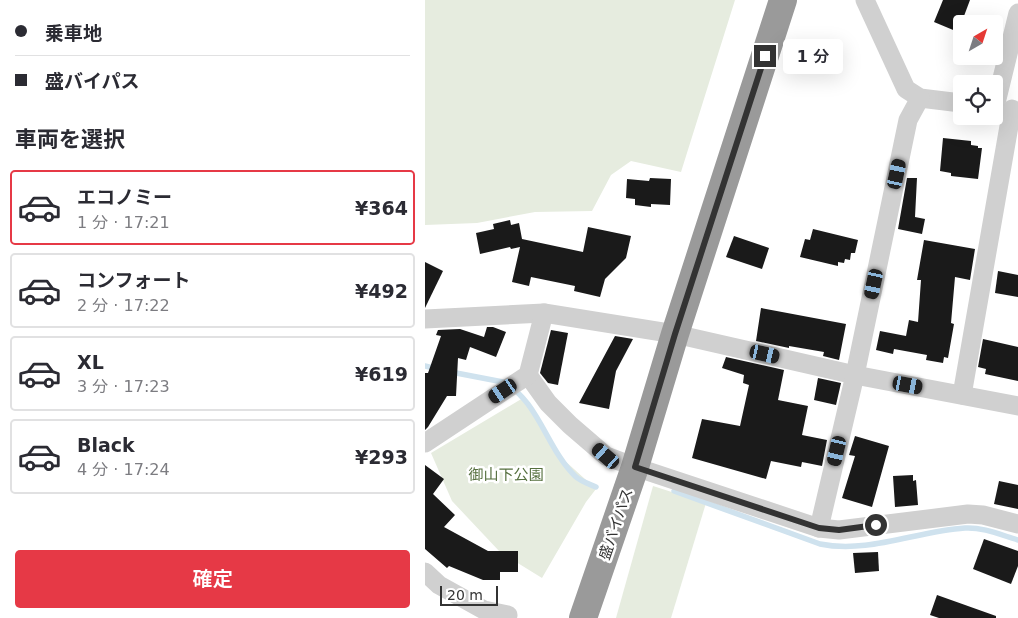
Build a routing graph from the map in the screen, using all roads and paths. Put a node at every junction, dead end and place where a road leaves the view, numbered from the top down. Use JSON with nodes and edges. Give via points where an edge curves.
{"nodes":[{"id":1,"x":783,"y":0,"type":"edge"},
{"id":2,"x":865,"y":0,"type":"edge"},
{"id":3,"x":1018,"y":13,"type":"edge"},
{"id":4,"x":920,"y":98,"type":"junction"},
{"id":5,"x":953,"y":102,"type":"edge"},
{"id":6,"x":1005,"y":108,"type":"edge"},
{"id":7,"x":544,"y":313,"type":"junction"},
{"id":8,"x":425,"y":320,"type":"edge"},
{"id":9,"x":675,"y":334,"type":"junction"},
{"id":10,"x":855,"y":375,"type":"junction"},
{"id":11,"x":524,"y":377,"type":"junction"},
{"id":12,"x":962,"y":395,"type":"junction"},
{"id":13,"x":1018,"y":406,"type":"edge"},
{"id":14,"x":425,"y":443,"type":"edge"},
{"id":15,"x":635,"y":467,"type":"junction"},
{"id":16,"x":1018,"y":524,"type":"edge"},
{"id":17,"x":819,"y":528,"type":"junction"},
{"id":18,"x":425,"y":572,"type":"edge"},
{"id":19,"x":508,"y":615,"type":"dead end"},
{"id":20,"x":583,"y":618,"type":"edge"}],
"edges":[{"from":1,"to":9,"type":"highway","name":"盛バイパス"},
{"from":2,"to":4,"type":"street","via":[[906,89]]},
{"from":3,"to":6,"type":"street"},
{"from":4,"to":5,"type":"street"},
{"from":4,"to":10,"type":"street","via":[[908,120]]},
{"from":6,"to":12,"type":"street"},
{"from":7,"to":8,"type":"street"},
{"from":7,"to":9,"type":"street"},
{"from":7,"to":11,"type":"street"},
{"from":9,"to":10,"type":"street"},
{"from":9,"to":15,"type":"highway","name":"盛バイパス"},
{"from":10,"to":12,"type":"street"},
{"from":10,"to":17,"type":"street"},
{"from":11,"to":14,"type":"street"},
{"from":11,"to":15,"type":"street","via":[[548,404],[606,456]]},
{"from":12,"to":13,"type":"street"},
{"from":15,"to":17,"type":"street"},
{"from":15,"to":20,"type":"highway","name":"盛バイパス"},
{"from":16,"to":17,"type":"street","via":[[968,514],[839,530]]},
{"from":18,"to":19,"type":"street","via":[[439,585],[484,610]]}]}
